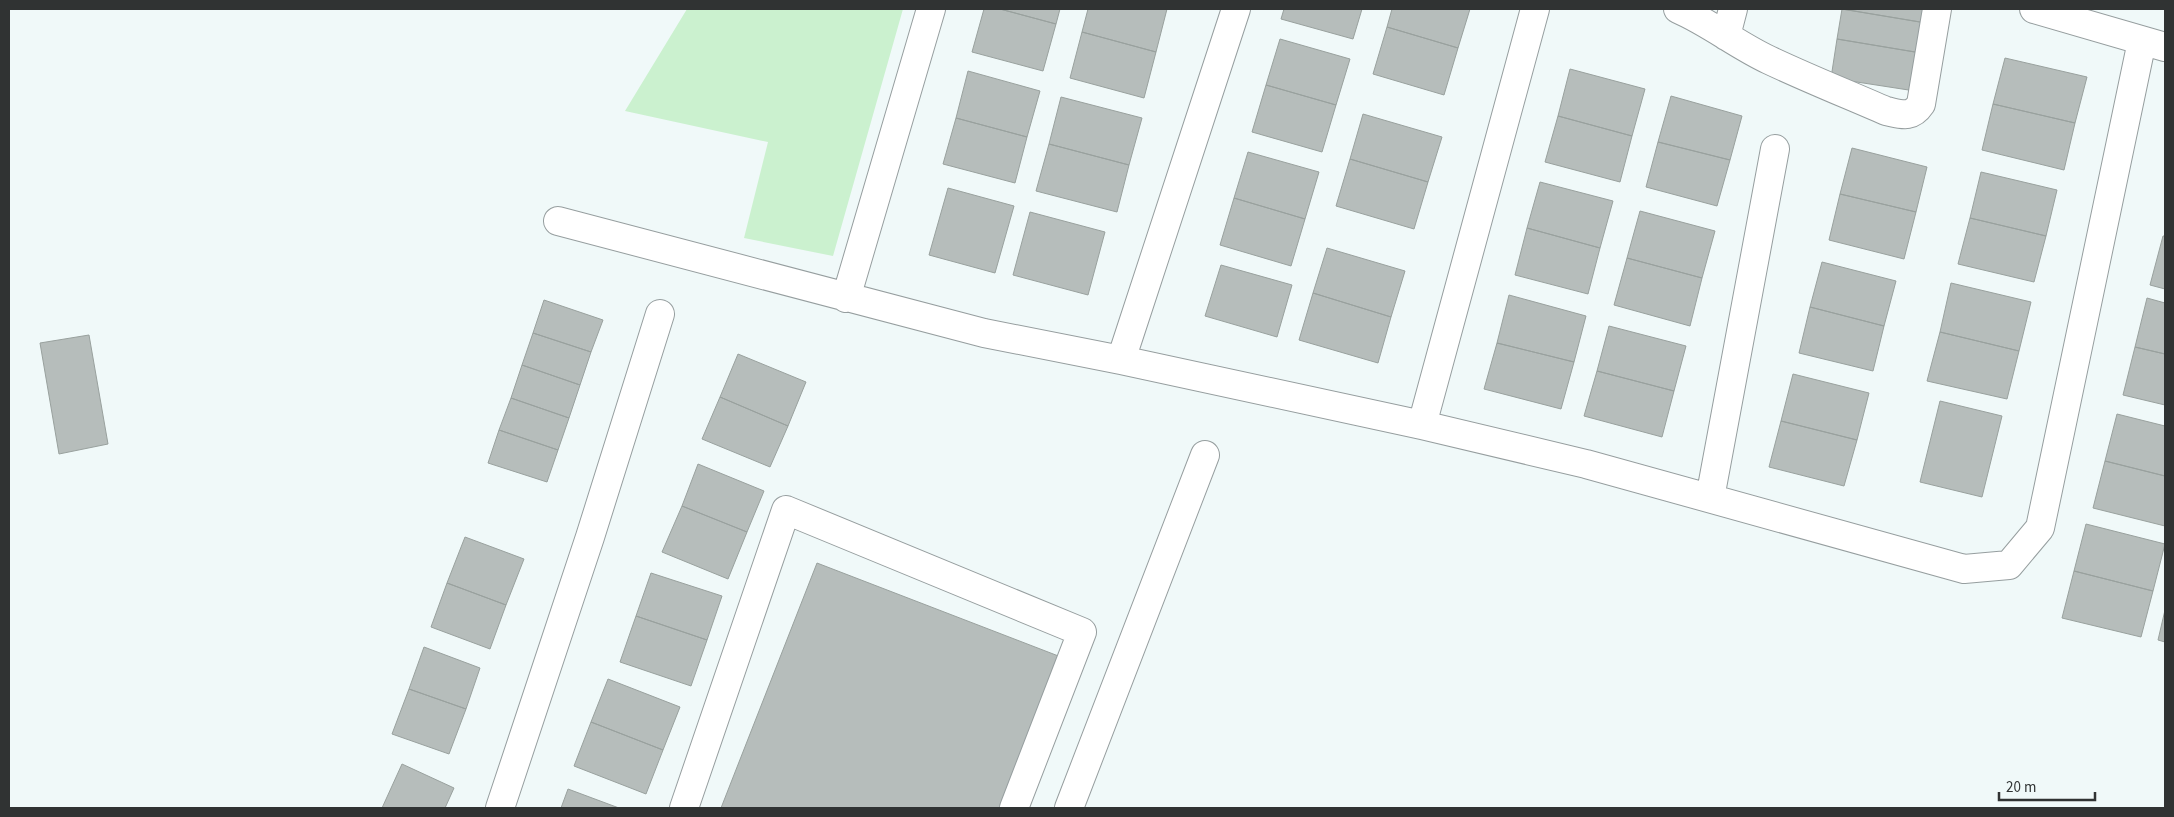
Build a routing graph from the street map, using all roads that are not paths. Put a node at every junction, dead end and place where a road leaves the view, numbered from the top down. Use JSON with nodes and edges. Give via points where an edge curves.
{"nodes":[{"id":1,"x":931,"y":9,"type":"edge"},
{"id":2,"x":1236,"y":9,"type":"edge"},
{"id":3,"x":1535,"y":9,"type":"edge"},
{"id":4,"x":1678,"y":9,"type":"edge"},
{"id":5,"x":1733,"y":9,"type":"edge"},
{"id":6,"x":1937,"y":9,"type":"edge"},
{"id":7,"x":2034,"y":9,"type":"edge"},
{"id":8,"x":1726,"y":36,"type":"junction"},
{"id":9,"x":2154,"y":44,"type":"edge"},
{"id":10,"x":1775,"y":150,"type":"dead end"},
{"id":11,"x":558,"y":221,"type":"dead end"},
{"id":12,"x":846,"y":298,"type":"junction"},
{"id":13,"x":660,"y":314,"type":"dead end"},
{"id":14,"x":1121,"y":360,"type":"junction"},
{"id":15,"x":1422,"y":425,"type":"junction"},
{"id":16,"x":1205,"y":455,"type":"dead end"},
{"id":17,"x":1710,"y":498,"type":"junction"},
{"id":18,"x":500,"y":808,"type":"edge"},
{"id":19,"x":684,"y":808,"type":"edge"},
{"id":20,"x":1014,"y":808,"type":"edge"},
{"id":21,"x":1069,"y":808,"type":"edge"}],
"edges":[{"from":1,"to":12,"type":"street"},
{"from":2,"to":14,"type":"street"},
{"from":3,"to":15,"type":"street"},
{"from":4,"to":8,"type":"street"},
{"from":5,"to":8,"type":"street"},
{"from":6,"to":8,"type":"street","via":[[1921,104],[1916,112],[1906,115],[1886,111],[1777,64]]},
{"from":7,"to":9,"type":"street"},
{"from":9,"to":17,"type":"street","via":[[2040,528],[2009,566],[1964,569]]},
{"from":10,"to":17,"type":"street"},
{"from":11,"to":12,"type":"street"},
{"from":12,"to":14,"type":"street","via":[[984,333]]},
{"from":13,"to":18,"type":"street"},
{"from":14,"to":15,"type":"street"},
{"from":15,"to":17,"type":"street"},
{"from":16,"to":21,"type":"street"},
{"from":19,"to":20,"type":"street","via":[[786,510],[1082,632]]}]}
